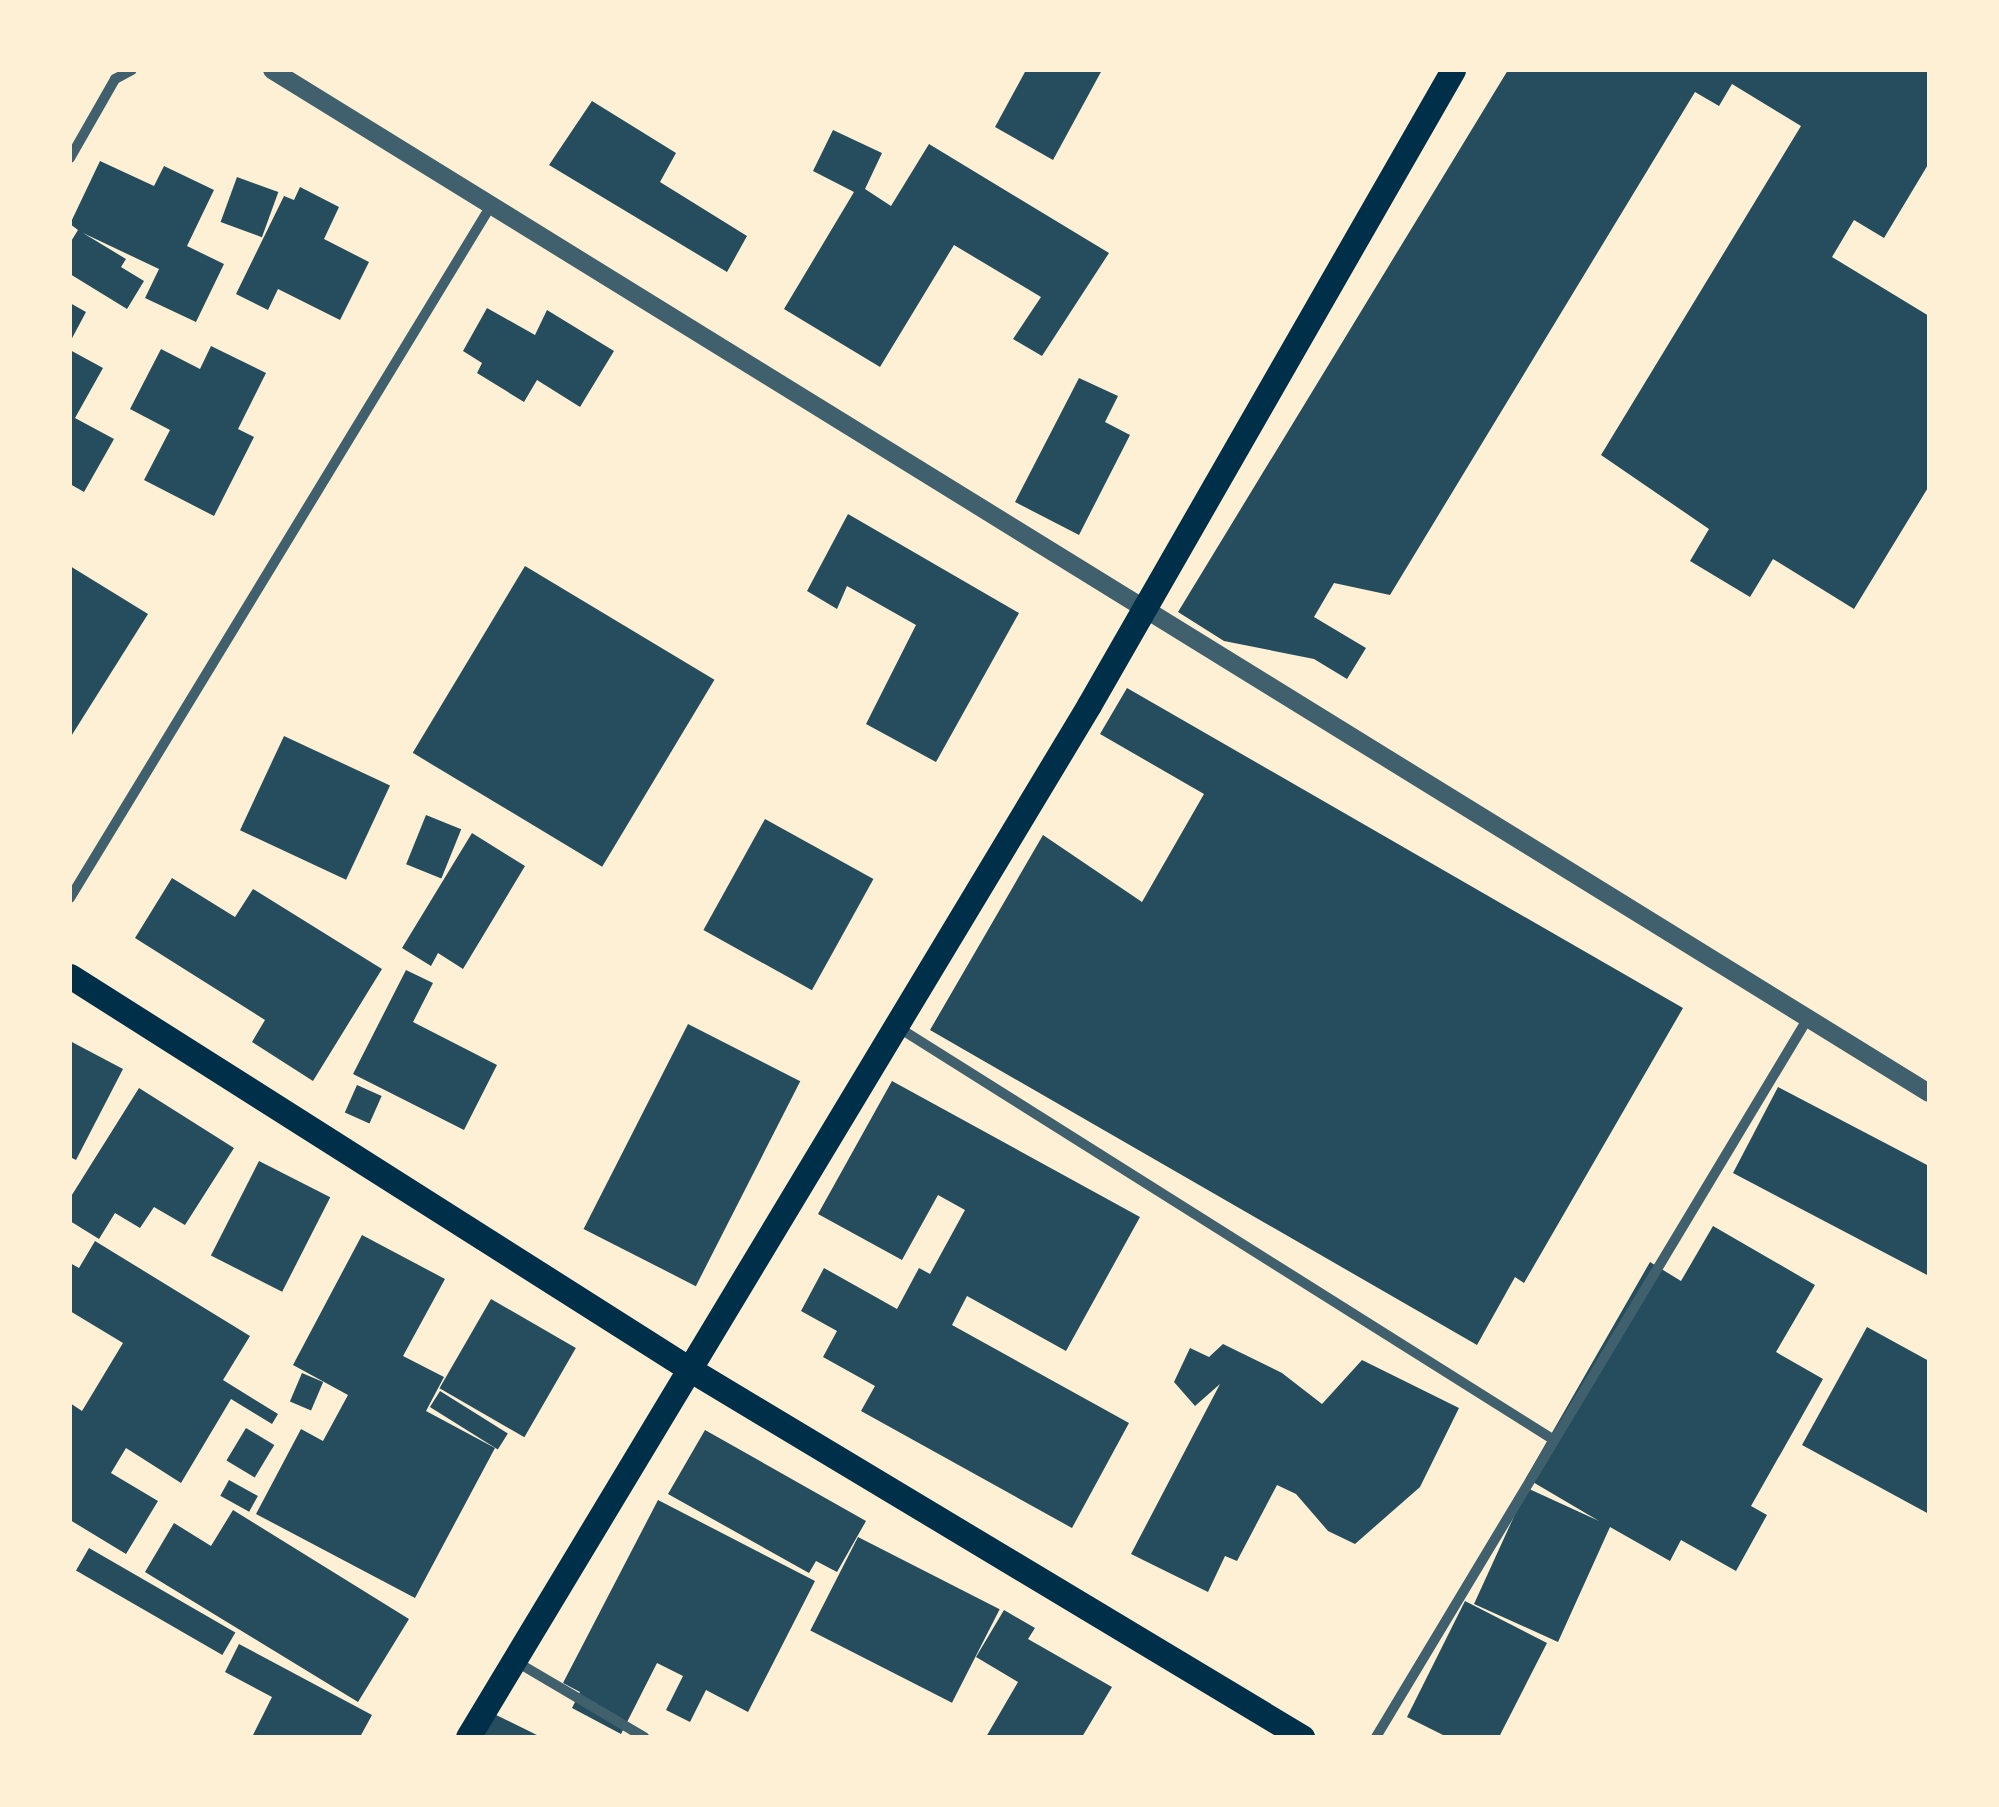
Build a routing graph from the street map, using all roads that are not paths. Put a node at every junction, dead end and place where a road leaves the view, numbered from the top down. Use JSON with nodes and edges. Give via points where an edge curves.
{"nodes":[{"id":1,"x":132,"y":70,"type":"edge"},
{"id":2,"x":272,"y":70,"type":"edge"},
{"id":3,"x":1453,"y":70,"type":"edge"},
{"id":4,"x":70,"y":158,"type":"edge"},
{"id":5,"x":492,"y":204,"type":"junction"},
{"id":6,"x":1146,"y":604,"type":"junction"},
{"id":7,"x":70,"y":898,"type":"edge"},
{"id":8,"x":70,"y":976,"type":"edge"},
{"id":9,"x":1808,"y":1018,"type":"junction"},
{"id":10,"x":896,"y":1026,"type":"junction"},
{"id":11,"x":1929,"y":1094,"type":"edge"},
{"id":12,"x":690,"y":1370,"type":"junction"},
{"id":13,"x":1554,"y":1440,"type":"junction"},
{"id":14,"x":514,"y":1660,"type":"junction"},
{"id":15,"x":468,"y":1737,"type":"edge"},
{"id":16,"x":644,"y":1737,"type":"edge"},
{"id":17,"x":1302,"y":1737,"type":"edge"},
{"id":18,"x":1376,"y":1737,"type":"edge"}],
"edges":[{"from":1,"to":4,"type":"street","via":[[114,79]]},
{"from":2,"to":5,"type":"street"},
{"from":3,"to":6,"type":"main road"},
{"from":5,"to":6,"type":"street"},
{"from":5,"to":7,"type":"street"},
{"from":6,"to":9,"type":"street"},
{"from":6,"to":10,"type":"main road"},
{"from":8,"to":12,"type":"main road"},
{"from":9,"to":11,"type":"street"},
{"from":9,"to":13,"type":"street"},
{"from":10,"to":12,"type":"main road"},
{"from":10,"to":13,"type":"street"},
{"from":12,"to":14,"type":"main road"},
{"from":12,"to":17,"type":"main road"},
{"from":13,"to":18,"type":"street"},
{"from":14,"to":15,"type":"main road"},
{"from":14,"to":16,"type":"street"}]}
